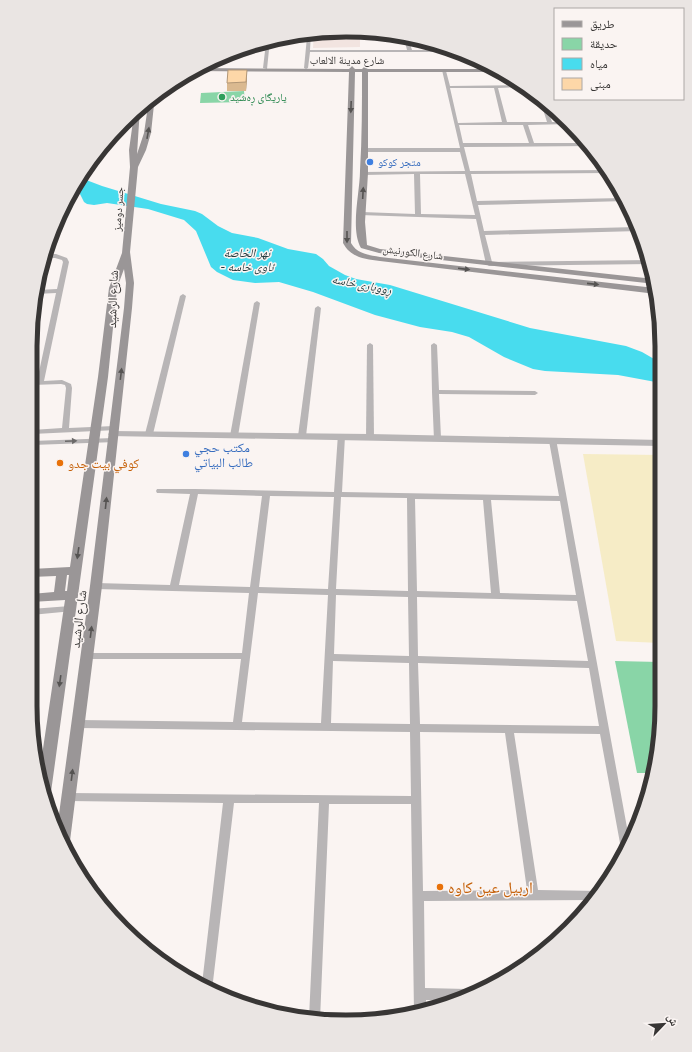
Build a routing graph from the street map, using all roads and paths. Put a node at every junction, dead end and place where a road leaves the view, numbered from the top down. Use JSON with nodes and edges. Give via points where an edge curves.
{"nodes":[{"id":1,"x":364,"y":38,"type":"edge"},
{"id":2,"x":309,"y":40,"type":"edge"},
{"id":3,"x":407,"y":43,"type":"edge"},
{"id":4,"x":258,"y":50,"type":"edge"},
{"id":5,"x":267,"y":50,"type":"joint"},
{"id":6,"x":308,"y":51,"type":"junction"},
{"id":7,"x":365,"y":51,"type":"junction"},
{"id":8,"x":410,"y":51,"type":"junction"},
{"id":9,"x":437,"y":51,"type":"edge"},
{"id":10,"x":474,"y":65,"type":"edge"},
{"id":11,"x":213,"y":67,"type":"edge"},
{"id":12,"x":265,"y":68,"type":"junction"},
{"id":13,"x":306,"y":68,"type":"junction"},
{"id":14,"x":352,"y":69,"type":"junction"},
{"id":15,"x":365,"y":69,"type":"junction"},
{"id":16,"x":207,"y":70,"type":"edge"},
{"id":17,"x":485,"y":70,"type":"edge"},
{"id":18,"x":444,"y":71,"type":"junction"},
{"id":19,"x":514,"y":86,"type":"edge"},
{"id":20,"x":448,"y":87,"type":"junction"},
{"id":21,"x":496,"y":87,"type":"junction"},
{"id":22,"x":150,"y":107,"type":"edge"},
{"id":23,"x":547,"y":111,"type":"edge"},
{"id":24,"x":137,"y":119,"type":"edge"},
{"id":25,"x":505,"y":123,"type":"junction"},
{"id":26,"x":525,"y":123,"type":"junction"},
{"id":27,"x":550,"y":123,"type":"junction"},
{"id":28,"x":559,"y":123,"type":"edge"},
{"id":29,"x":456,"y":124,"type":"junction"},
{"id":30,"x":351,"y":129,"type":"junction"},
{"id":31,"x":365,"y":130,"type":"junction"},
{"id":32,"x":581,"y":145,"type":"edge"},
{"id":33,"x":532,"y":146,"type":"junction"},
{"id":34,"x":461,"y":147,"type":"junction"},
{"id":35,"x":364,"y":150,"type":"junction"},
{"id":36,"x":134,"y":168,"type":"junction"},
{"id":37,"x":602,"y":172,"type":"edge"},
{"id":38,"x":364,"y":173,"type":"junction"},
{"id":39,"x":417,"y":174,"type":"junction"},
{"id":40,"x":468,"y":174,"type":"junction"},
{"id":41,"x":618,"y":200,"type":"edge"},
{"id":42,"x":474,"y":203,"type":"junction"},
{"id":43,"x":362,"y":214,"type":"junction"},
{"id":44,"x":418,"y":215,"type":"junction"},
{"id":45,"x":478,"y":218,"type":"junction"},
{"id":46,"x":631,"y":229,"type":"edge"},
{"id":47,"x":481,"y":233,"type":"junction"},
{"id":48,"x":126,"y":247,"type":"junction"},
{"id":49,"x":51,"y":256,"type":"edge"},
{"id":50,"x":643,"y":262,"type":"edge"},
{"id":51,"x":488,"y":264,"type":"junction"},
{"id":52,"x":648,"y":281,"type":"edge"},
{"id":53,"x":650,"y":290,"type":"edge"},
{"id":54,"x":59,"y":291,"type":"junction"},
{"id":55,"x":42,"y":292,"type":"edge"},
{"id":56,"x":183,"y":296,"type":"dead end"},
{"id":57,"x":257,"y":303,"type":"dead end"},
{"id":58,"x":318,"y":308,"type":"dead end"},
{"id":59,"x":370,"y":345,"type":"dead end"},
{"id":60,"x":434,"y":345,"type":"dead end"},
{"id":61,"x":37,"y":379,"type":"edge"},
{"id":62,"x":37,"y":383,"type":"edge"},
{"id":63,"x":435,"y":392,"type":"junction"},
{"id":64,"x":535,"y":393,"type":"dead end"},
{"id":65,"x":96,"y":428,"type":"junction"},
{"id":66,"x":65,"y":430,"type":"junction"},
{"id":67,"x":37,"y":432,"type":"edge"},
{"id":68,"x":113,"y":434,"type":"junction"},
{"id":69,"x":149,"y":434,"type":"junction"},
{"id":70,"x":234,"y":436,"type":"junction"},
{"id":71,"x":302,"y":436,"type":"junction"},
{"id":72,"x":340,"y":436,"type":"junction"},
{"id":73,"x":370,"y":437,"type":"junction"},
{"id":74,"x":437,"y":438,"type":"junction"},
{"id":75,"x":94,"y":440,"type":"junction"},
{"id":76,"x":553,"y":441,"type":"junction"},
{"id":77,"x":37,"y":443,"type":"edge"},
{"id":78,"x":655,"y":443,"type":"edge"},
{"id":79,"x":160,"y":491,"type":"dead end"},
{"id":80,"x":195,"y":491,"type":"junction"},
{"id":81,"x":266,"y":493,"type":"junction"},
{"id":82,"x":338,"y":494,"type":"junction"},
{"id":83,"x":411,"y":495,"type":"junction"},
{"id":84,"x":487,"y":497,"type":"junction"},
{"id":85,"x":563,"y":499,"type":"junction"},
{"id":86,"x":62,"y":571,"type":"junction"},
{"id":87,"x":76,"y":571,"type":"junction"},
{"id":88,"x":37,"y":573,"type":"edge"},
{"id":89,"x":96,"y":586,"type":"junction"},
{"id":90,"x":174,"y":588,"type":"junction"},
{"id":91,"x":255,"y":590,"type":"junction"},
{"id":92,"x":332,"y":592,"type":"junction"},
{"id":93,"x":413,"y":594,"type":"junction"},
{"id":94,"x":73,"y":595,"type":"junction"},
{"id":95,"x":59,"y":596,"type":"junction"},
{"id":96,"x":496,"y":596,"type":"junction"},
{"id":97,"x":37,"y":598,"type":"edge"},
{"id":98,"x":581,"y":598,"type":"junction"},
{"id":99,"x":70,"y":609,"type":"junction"},
{"id":100,"x":37,"y":612,"type":"edge"},
{"id":101,"x":88,"y":656,"type":"junction"},
{"id":102,"x":246,"y":656,"type":"junction"},
{"id":103,"x":329,"y":657,"type":"junction"},
{"id":104,"x":414,"y":659,"type":"junction"},
{"id":105,"x":592,"y":665,"type":"junction"},
{"id":106,"x":79,"y":724,"type":"junction"},
{"id":107,"x":237,"y":726,"type":"junction"},
{"id":108,"x":326,"y":727,"type":"junction"},
{"id":109,"x":415,"y":728,"type":"junction"},
{"id":110,"x":509,"y":729,"type":"junction"},
{"id":111,"x":604,"y":730,"type":"junction"},
{"id":112,"x":46,"y":778,"type":"edge"},
{"id":113,"x":70,"y":796,"type":"junction"},
{"id":114,"x":229,"y":798,"type":"junction"},
{"id":115,"x":324,"y":799,"type":"junction"},
{"id":116,"x":416,"y":800,"type":"junction"},
{"id":117,"x":64,"y":832,"type":"edge"},
{"id":118,"x":624,"y":840,"type":"edge"},
{"id":119,"x":533,"y":895,"type":"junction"},
{"id":120,"x":590,"y":895,"type":"edge"},
{"id":121,"x":418,"y":896,"type":"junction"},
{"id":122,"x":208,"y":982,"type":"edge"},
{"id":123,"x":420,"y":994,"type":"junction"},
{"id":124,"x":455,"y":995,"type":"edge"},
{"id":125,"x":420,"y":1006,"type":"edge"},
{"id":126,"x":315,"y":1013,"type":"edge"}],
"edges":[{"from":1,"to":7,"type":"street"},
{"from":2,"to":6,"type":"street"},
{"from":3,"to":8,"type":"street"},
{"from":4,"to":5,"type":"street"},
{"from":5,"to":12,"type":"street"},
{"from":6,"to":7,"type":"street"},
{"from":6,"to":13,"type":"street"},
{"from":7,"to":8,"type":"street"},
{"from":8,"to":9,"type":"street"},
{"from":10,"to":15,"type":"main road","name":"شارع مدينة الالعاب"},
{"from":11,"to":12,"type":"main road","name":"شارع مدينة الالعاب"},
{"from":12,"to":13,"type":"main road","name":"شارع مدينة الالعاب"},
{"from":13,"to":14,"type":"main road","name":"شارع مدينة الالعاب"},
{"from":14,"to":15,"type":"main road","name":"شارع مدينة الالعاب"},
{"from":14,"to":16,"type":"main road","name":"شارع مدينة الالعاب"},
{"from":14,"to":30,"type":"main road","name":"شارع الكورنيش","one_way":true},
{"from":15,"to":18,"type":"main road","name":"شارع مدينة الالعاب"},
{"from":15,"to":31,"type":"main road","name":"شارع الكورنيش"},
{"from":17,"to":18,"type":"main road","name":"شارع مدينة الالعاب"},
{"from":18,"to":20,"type":"street"},
{"from":19,"to":21,"type":"street"},
{"from":20,"to":21,"type":"street"},
{"from":20,"to":29,"type":"street"},
{"from":21,"to":25,"type":"street"},
{"from":36,"to":22,"type":"main road","one_way":true,"via":[[146,140]]},
{"from":23,"to":27,"type":"street"},
{"from":24,"to":36,"type":"main road","via":[[133,150]]},
{"from":25,"to":26,"type":"street"},
{"from":25,"to":29,"type":"street"},
{"from":26,"to":27,"type":"street"},
{"from":26,"to":33,"type":"street"},
{"from":27,"to":28,"type":"street"},
{"from":29,"to":34,"type":"street"},
{"from":30,"to":31,"type":"main road"},
{"from":30,"to":53,"type":"main road","name":"شارع الكورنيش","one_way":true,"via":[[347,243],[349,248],[358,254],[380,259]]},
{"from":31,"to":35,"type":"main road","name":"شارع الكورنيش"},
{"from":32,"to":33,"type":"street"},
{"from":33,"to":34,"type":"street"},
{"from":34,"to":35,"type":"street"},
{"from":34,"to":40,"type":"street"},
{"from":35,"to":38,"type":"main road","name":"شارع الكورنيش"},
{"from":36,"to":48,"type":"main road","name":"جسر دوميز"},
{"from":37,"to":40,"type":"street"},
{"from":38,"to":39,"type":"street"},
{"from":43,"to":38,"type":"main road","name":"شارع الكورنيش","one_way":true},
{"from":39,"to":40,"type":"street"},
{"from":39,"to":44,"type":"street"},
{"from":40,"to":42,"type":"street"},
{"from":41,"to":42,"type":"street"},
{"from":42,"to":45,"type":"street"},
{"from":43,"to":44,"type":"street"},
{"from":43,"to":51,"type":"main road","name":"شارع الكورنيش","via":[[362,240],[364,246],[370,249]]},
{"from":44,"to":45,"type":"street"},
{"from":45,"to":47,"type":"street"},
{"from":46,"to":47,"type":"street"},
{"from":47,"to":51,"type":"street"},
{"from":48,"to":65,"type":"main road","name":"شارع الرشيد","via":[[113,288]]},
{"from":68,"to":48,"type":"main road","name":"شارع الرشيد","one_way":true,"via":[[129,289]]},
{"from":49,"to":54,"type":"street","via":[[65,259]]},
{"from":50,"to":51,"type":"street"},
{"from":51,"to":52,"type":"main road","name":"شارع الكورنيش"},
{"from":54,"to":55,"type":"street"},
{"from":54,"to":61,"type":"street"},
{"from":56,"to":69,"type":"street"},
{"from":57,"to":70,"type":"street"},
{"from":58,"to":71,"type":"street"},
{"from":59,"to":73,"type":"street"},
{"from":60,"to":63,"type":"street"},
{"from":62,"to":66,"type":"street","via":[[62,382],[69,386]]},
{"from":63,"to":64,"type":"street"},
{"from":63,"to":74,"type":"street"},
{"from":65,"to":66,"type":"street"},
{"from":65,"to":68,"type":"street"},
{"from":65,"to":75,"type":"main road","name":"شارع الرشيد"},
{"from":66,"to":67,"type":"street"},
{"from":68,"to":69,"type":"street"},
{"from":68,"to":75,"type":"street"},
{"from":89,"to":68,"type":"main road","name":"شارع الرشيد","one_way":true},
{"from":69,"to":70,"type":"street"},
{"from":70,"to":71,"type":"street"},
{"from":71,"to":72,"type":"street"},
{"from":72,"to":73,"type":"street"},
{"from":72,"to":82,"type":"street"},
{"from":73,"to":74,"type":"street"},
{"from":74,"to":76,"type":"street"},
{"from":77,"to":75,"type":"street","one_way":true},
{"from":75,"to":87,"type":"main road","name":"شارع الرشيد","one_way":true},
{"from":76,"to":78,"type":"street"},
{"from":76,"to":85,"type":"street"},
{"from":79,"to":80,"type":"street"},
{"from":80,"to":81,"type":"street"},
{"from":80,"to":90,"type":"street"},
{"from":81,"to":82,"type":"street"},
{"from":81,"to":91,"type":"street"},
{"from":82,"to":83,"type":"street"},
{"from":82,"to":92,"type":"street"},
{"from":83,"to":84,"type":"street"},
{"from":83,"to":93,"type":"street"},
{"from":84,"to":85,"type":"street"},
{"from":84,"to":96,"type":"street"},
{"from":85,"to":98,"type":"street"},
{"from":86,"to":87,"type":"main road"},
{"from":86,"to":88,"type":"main road"},
{"from":86,"to":95,"type":"main road"},
{"from":87,"to":94,"type":"main road","name":"شارع الرشيد"},
{"from":89,"to":90,"type":"street"},
{"from":101,"to":89,"type":"main road","name":"شارع الرشيد","one_way":true},
{"from":90,"to":91,"type":"street"},
{"from":91,"to":92,"type":"street"},
{"from":91,"to":102,"type":"street"},
{"from":92,"to":93,"type":"street"},
{"from":92,"to":103,"type":"street"},
{"from":93,"to":96,"type":"street"},
{"from":93,"to":104,"type":"street"},
{"from":94,"to":95,"type":"main road"},
{"from":94,"to":99,"type":"main road","name":"شارع الرشيد"},
{"from":95,"to":97,"type":"main road"},
{"from":96,"to":98,"type":"street"},
{"from":98,"to":105,"type":"street"},
{"from":99,"to":100,"type":"street"},
{"from":99,"to":112,"type":"main road","name":"شارع الرشيد","one_way":true},
{"from":101,"to":102,"type":"street"},
{"from":101,"to":106,"type":"main road","name":"شارع الرشيد"},
{"from":102,"to":107,"type":"street"},
{"from":103,"to":104,"type":"street"},
{"from":103,"to":108,"type":"street"},
{"from":104,"to":105,"type":"street"},
{"from":104,"to":109,"type":"street"},
{"from":105,"to":111,"type":"street"},
{"from":106,"to":107,"type":"street"},
{"from":113,"to":106,"type":"main road","name":"شارع الرشيد","one_way":true},
{"from":107,"to":108,"type":"street"},
{"from":108,"to":109,"type":"street"},
{"from":109,"to":110,"type":"street"},
{"from":109,"to":116,"type":"street"},
{"from":110,"to":111,"type":"street"},
{"from":110,"to":119,"type":"street"},
{"from":111,"to":118,"type":"street"},
{"from":113,"to":114,"type":"street"},
{"from":113,"to":117,"type":"main road","name":"شارع الرشيد"},
{"from":114,"to":115,"type":"street"},
{"from":114,"to":122,"type":"street"},
{"from":115,"to":116,"type":"street"},
{"from":115,"to":126,"type":"street"},
{"from":116,"to":121,"type":"street"},
{"from":119,"to":120,"type":"street"},
{"from":119,"to":121,"type":"street"},
{"from":121,"to":123,"type":"street"},
{"from":123,"to":124,"type":"street"},
{"from":123,"to":125,"type":"street"}]}
